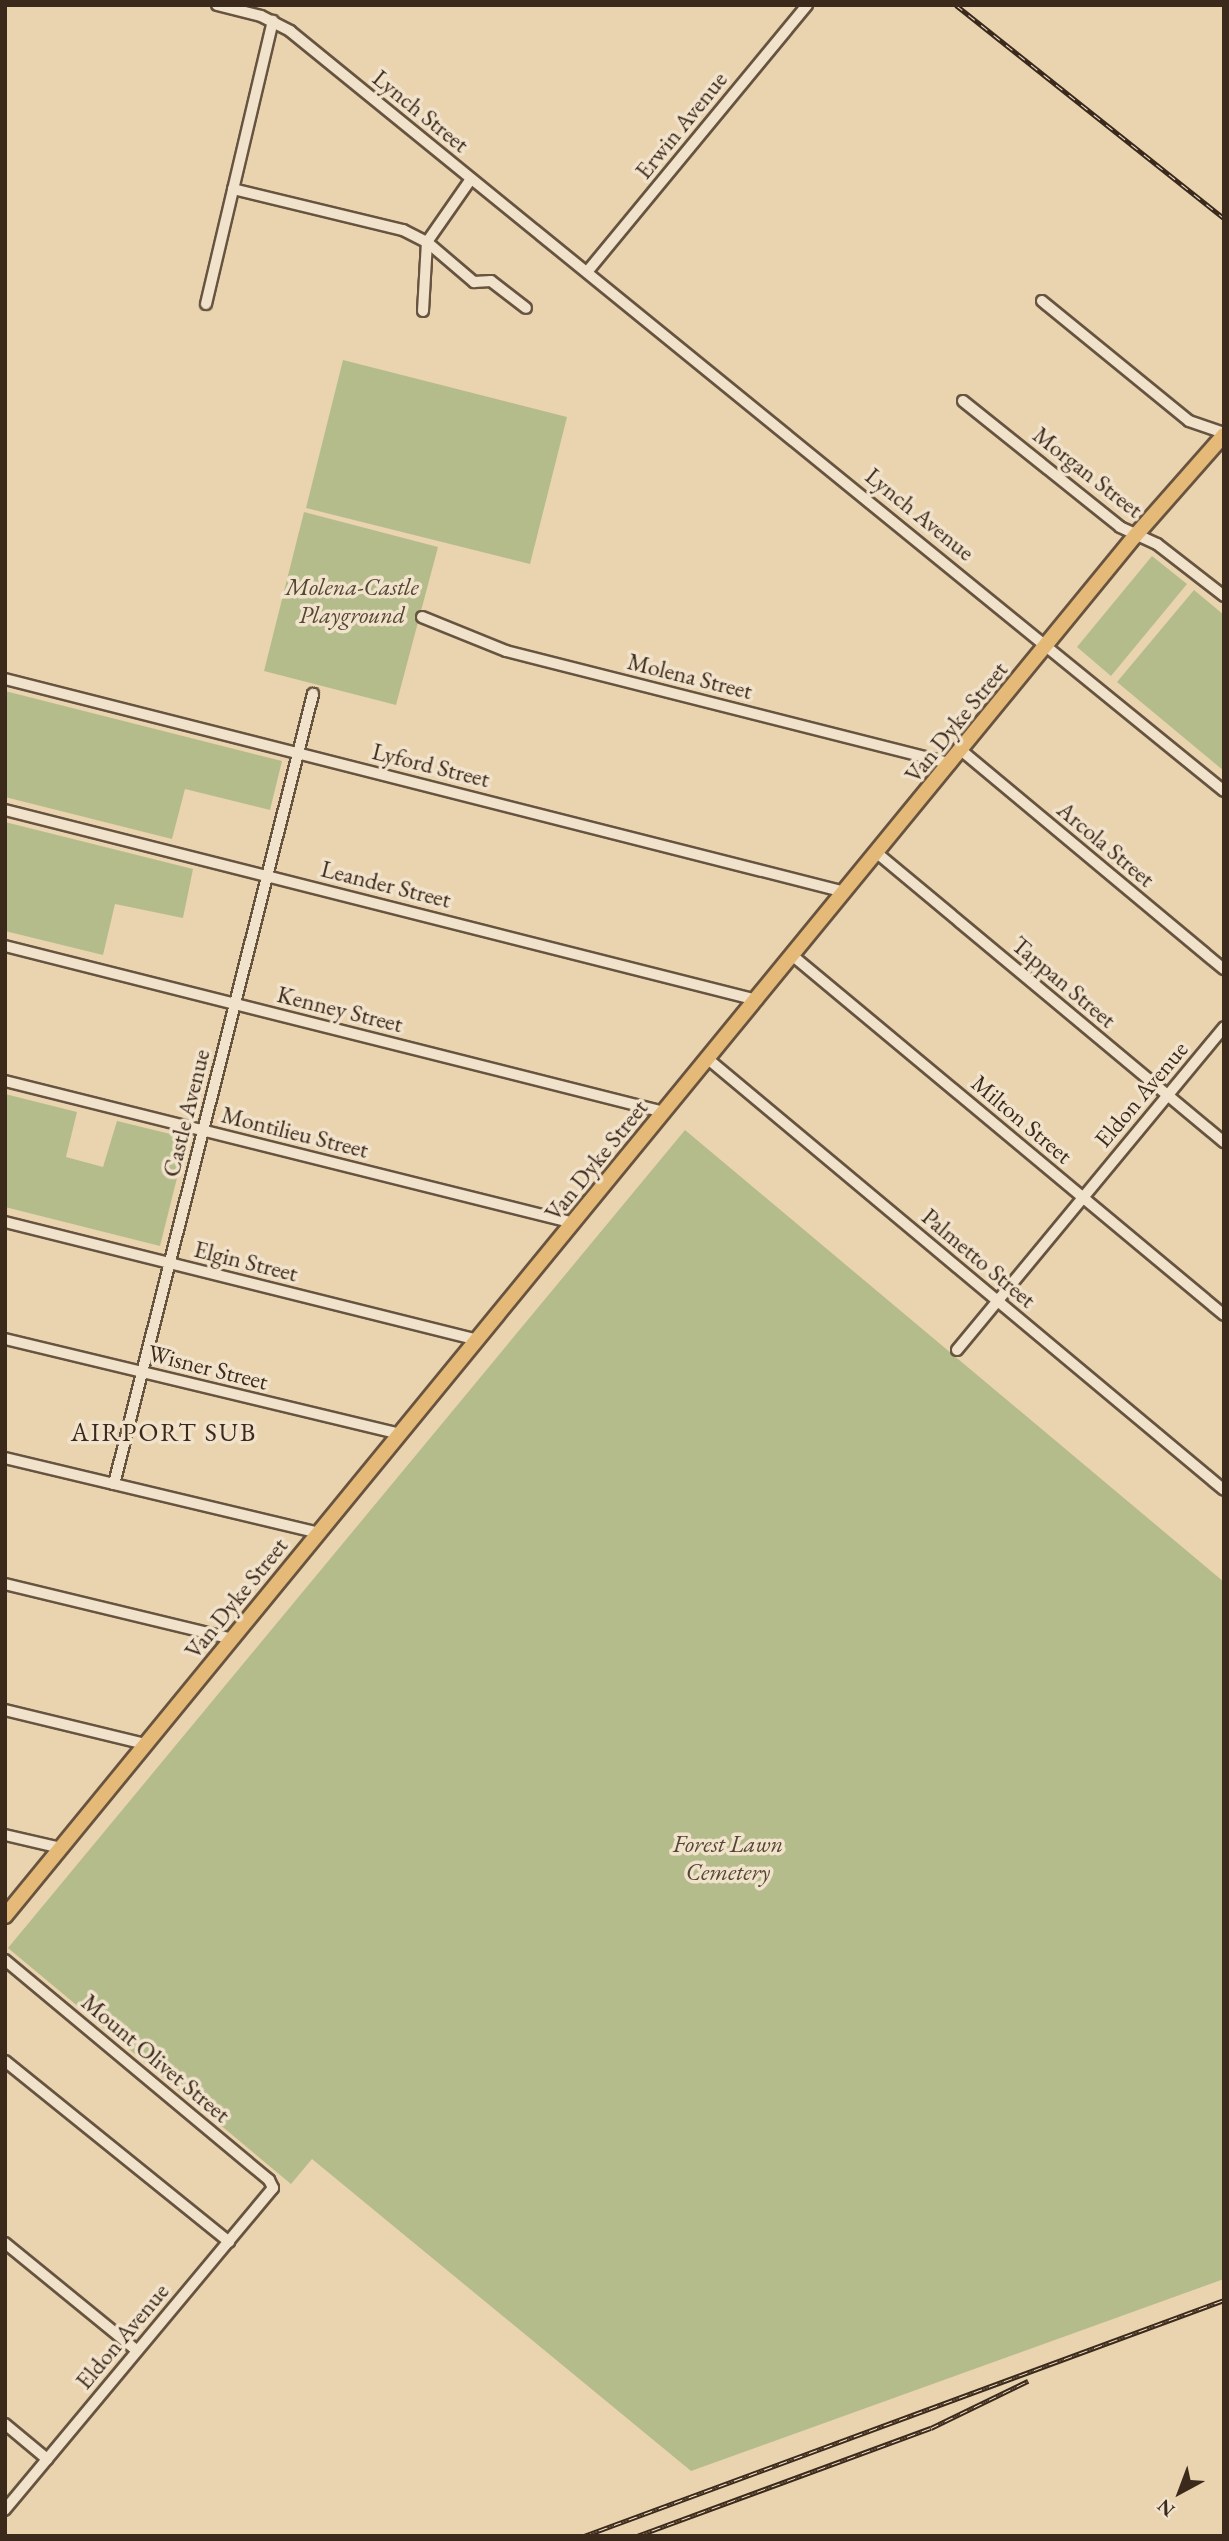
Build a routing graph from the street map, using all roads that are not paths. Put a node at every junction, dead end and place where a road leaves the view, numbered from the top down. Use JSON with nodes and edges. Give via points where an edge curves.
{"nodes":[{"id":1,"x":217,"y":5,"type":"edge"},
{"id":2,"x":807,"y":5,"type":"edge"},
{"id":3,"x":273,"y":21,"type":"junction"},
{"id":4,"x":471,"y":179,"type":"junction"},
{"id":5,"x":233,"y":189,"type":"junction"},
{"id":6,"x":427,"y":242,"type":"junction"},
{"id":7,"x":587,"y":272,"type":"junction"},
{"id":8,"x":1042,"y":301,"type":"dead end"},
{"id":9,"x":206,"y":304,"type":"dead end"},
{"id":10,"x":526,"y":308,"type":"dead end"},
{"id":11,"x":423,"y":311,"type":"dead end"},
{"id":12,"x":963,"y":401,"type":"dead end"},
{"id":13,"x":1224,"y":434,"type":"edge"},
{"id":14,"x":1135,"y":536,"type":"junction"},
{"id":15,"x":1224,"y":596,"type":"edge"},
{"id":16,"x":422,"y":617,"type":"dead end"},
{"id":17,"x":1048,"y":645,"type":"junction"},
{"id":18,"x":5,"y":679,"type":"edge"},
{"id":19,"x":313,"y":694,"type":"dead end"},
{"id":20,"x":962,"y":751,"type":"junction"},
{"id":21,"x":299,"y":753,"type":"junction"},
{"id":22,"x":951,"y":764,"type":"junction"},
{"id":23,"x":1224,"y":791,"type":"edge"},
{"id":24,"x":5,"y":810,"type":"edge"},
{"id":25,"x":877,"y":853,"type":"junction"},
{"id":26,"x":268,"y":876,"type":"junction"},
{"id":27,"x":845,"y":892,"type":"junction"},
{"id":28,"x":5,"y":946,"type":"edge"},
{"id":29,"x":793,"y":956,"type":"junction"},
{"id":30,"x":1224,"y":969,"type":"edge"},
{"id":31,"x":757,"y":1000,"type":"junction"},
{"id":32,"x":235,"y":1004,"type":"junction"},
{"id":33,"x":1224,"y":1027,"type":"edge"},
{"id":34,"x":708,"y":1059,"type":"junction"},
{"id":35,"x":5,"y":1082,"type":"edge"},
{"id":36,"x":1167,"y":1095,"type":"junction"},
{"id":37,"x":664,"y":1112,"type":"junction"},
{"id":38,"x":203,"y":1131,"type":"junction"},
{"id":39,"x":1224,"y":1142,"type":"edge"},
{"id":40,"x":1081,"y":1196,"type":"junction"},
{"id":41,"x":5,"y":1222,"type":"edge"},
{"id":42,"x":574,"y":1223,"type":"junction"},
{"id":43,"x":170,"y":1263,"type":"junction"},
{"id":44,"x":997,"y":1301,"type":"junction"},
{"id":45,"x":1224,"y":1315,"type":"edge"},
{"id":46,"x":5,"y":1339,"type":"edge"},
{"id":47,"x":477,"y":1340,"type":"junction"},
{"id":48,"x":957,"y":1350,"type":"dead end"},
{"id":49,"x":142,"y":1373,"type":"junction"},
{"id":50,"x":400,"y":1434,"type":"junction"},
{"id":51,"x":5,"y":1458,"type":"edge"},
{"id":52,"x":114,"y":1484,"type":"junction"},
{"id":53,"x":1224,"y":1490,"type":"edge"},
{"id":54,"x":319,"y":1533,"type":"junction"},
{"id":55,"x":5,"y":1584,"type":"edge"},
{"id":56,"x":232,"y":1639,"type":"junction"},
{"id":57,"x":5,"y":1710,"type":"edge"},
{"id":58,"x":146,"y":1744,"type":"junction"},
{"id":59,"x":5,"y":1835,"type":"edge"},
{"id":60,"x":61,"y":1848,"type":"junction"},
{"id":61,"x":5,"y":1916,"type":"edge"},
{"id":62,"x":5,"y":1960,"type":"edge"},
{"id":63,"x":5,"y":2061,"type":"edge"},
{"id":64,"x":272,"y":2191,"type":"joint"},
{"id":65,"x":229,"y":2242,"type":"junction"},
{"id":66,"x":5,"y":2243,"type":"edge"},
{"id":67,"x":136,"y":2350,"type":"junction"},
{"id":68,"x":5,"y":2424,"type":"edge"},
{"id":69,"x":47,"y":2459,"type":"junction"},
{"id":70,"x":5,"y":2510,"type":"edge"}],
"edges":[{"from":1,"to":3,"type":"street","name":"Lynch Street"},
{"from":2,"to":7,"type":"street","name":"Erwin Avenue"},
{"from":3,"to":4,"type":"street","name":"Lynch Street"},
{"from":3,"to":5,"type":"street"},
{"from":4,"to":6,"type":"street"},
{"from":4,"to":7,"type":"street","name":"Lynch Street"},
{"from":5,"to":6,"type":"street","via":[[403,230]]},
{"from":5,"to":9,"type":"street"},
{"from":6,"to":10,"type":"street","via":[[474,282],[491,281]]},
{"from":6,"to":11,"type":"street"},
{"from":7,"to":17,"type":"street","name":"Lynch Avenue"},
{"from":8,"to":13,"type":"street","via":[[1189,421]]},
{"from":12,"to":14,"type":"street","name":"Morgan Street"},
{"from":13,"to":14,"type":"main road","name":"Van Dyke Street"},
{"from":14,"to":15,"type":"street","name":"Morgan Street","via":[[1157,544]]},
{"from":14,"to":17,"type":"main road","name":"Van Dyke Street"},
{"from":16,"to":22,"type":"street","name":"Molena Street","via":[[506,651]]},
{"from":17,"to":20,"type":"main road","name":"Van Dyke Street"},
{"from":17,"to":23,"type":"street","name":"Lynch Avenue"},
{"from":18,"to":21,"type":"street","name":"Lyford Street"},
{"from":19,"to":21,"type":"street","name":"Castle Avenue"},
{"from":20,"to":22,"type":"main road","name":"Van Dyke Street"},
{"from":20,"to":30,"type":"street","name":"Arcola Street"},
{"from":21,"to":26,"type":"street","name":"Castle Avenue"},
{"from":21,"to":27,"type":"street","name":"Lyford Street"},
{"from":22,"to":25,"type":"main road","name":"Van Dyke Street"},
{"from":24,"to":26,"type":"street","name":"Leander Street"},
{"from":25,"to":27,"type":"main road","name":"Van Dyke Street"},
{"from":25,"to":36,"type":"street","name":"Tappan Street"},
{"from":26,"to":31,"type":"street","name":"Leander Street"},
{"from":26,"to":32,"type":"street","name":"Castle Avenue"},
{"from":27,"to":29,"type":"main road","name":"Van Dyke Street"},
{"from":28,"to":32,"type":"street","name":"Kenney Street"},
{"from":29,"to":31,"type":"main road","name":"Van Dyke Street"},
{"from":29,"to":40,"type":"street","name":"Milton Street"},
{"from":31,"to":34,"type":"main road","name":"Van Dyke Street"},
{"from":32,"to":37,"type":"street","name":"Kenney Street"},
{"from":32,"to":38,"type":"street","name":"Castle Avenue"},
{"from":33,"to":36,"type":"street","name":"Eldon Avenue"},
{"from":34,"to":37,"type":"main road","name":"Van Dyke Street"},
{"from":34,"to":44,"type":"street","name":"Palmetto Street"},
{"from":35,"to":38,"type":"street","name":"Montilieu Street"},
{"from":36,"to":39,"type":"street","name":"Tappan Street"},
{"from":36,"to":40,"type":"street","name":"Eldon Avenue"},
{"from":37,"to":42,"type":"main road","name":"Van Dyke Street"},
{"from":38,"to":42,"type":"street","name":"Montilieu Street"},
{"from":38,"to":43,"type":"street","name":"Castle Avenue"},
{"from":40,"to":44,"type":"street","name":"Eldon Avenue"},
{"from":40,"to":45,"type":"street","name":"Milton Street"},
{"from":41,"to":43,"type":"street","name":"Elgin Street"},
{"from":42,"to":47,"type":"main road","name":"Van Dyke Street"},
{"from":43,"to":47,"type":"street","name":"Elgin Street"},
{"from":43,"to":49,"type":"street","name":"Castle Avenue"},
{"from":44,"to":48,"type":"street","name":"Eldon Avenue"},
{"from":44,"to":53,"type":"street","name":"Palmetto Street"},
{"from":46,"to":49,"type":"street","name":"Wisner Street"},
{"from":47,"to":50,"type":"main road","name":"Van Dyke Street"},
{"from":49,"to":50,"type":"street","name":"Wisner Street"},
{"from":49,"to":52,"type":"street","name":"Castle Avenue"},
{"from":50,"to":54,"type":"main road","name":"Van Dyke Street"},
{"from":51,"to":52,"type":"street"},
{"from":52,"to":54,"type":"street"},
{"from":54,"to":56,"type":"main road","name":"Van Dyke Street"},
{"from":55,"to":56,"type":"street"},
{"from":56,"to":58,"type":"main road","name":"Van Dyke Street"},
{"from":57,"to":58,"type":"street"},
{"from":58,"to":60,"type":"main road","name":"Van Dyke Street"},
{"from":59,"to":60,"type":"street"},
{"from":60,"to":61,"type":"main road","name":"Van Dyke Street"},
{"from":62,"to":64,"type":"street","name":"Mount Olivet Street","via":[[269,2180]]},
{"from":63,"to":65,"type":"street"},
{"from":64,"to":65,"type":"street","name":"Eldon Avenue"},
{"from":65,"to":67,"type":"street","name":"Eldon Avenue"},
{"from":66,"to":67,"type":"street"},
{"from":67,"to":69,"type":"street","name":"Eldon Avenue"},
{"from":68,"to":69,"type":"street"},
{"from":69,"to":70,"type":"street","name":"Eldon Avenue"}]}
